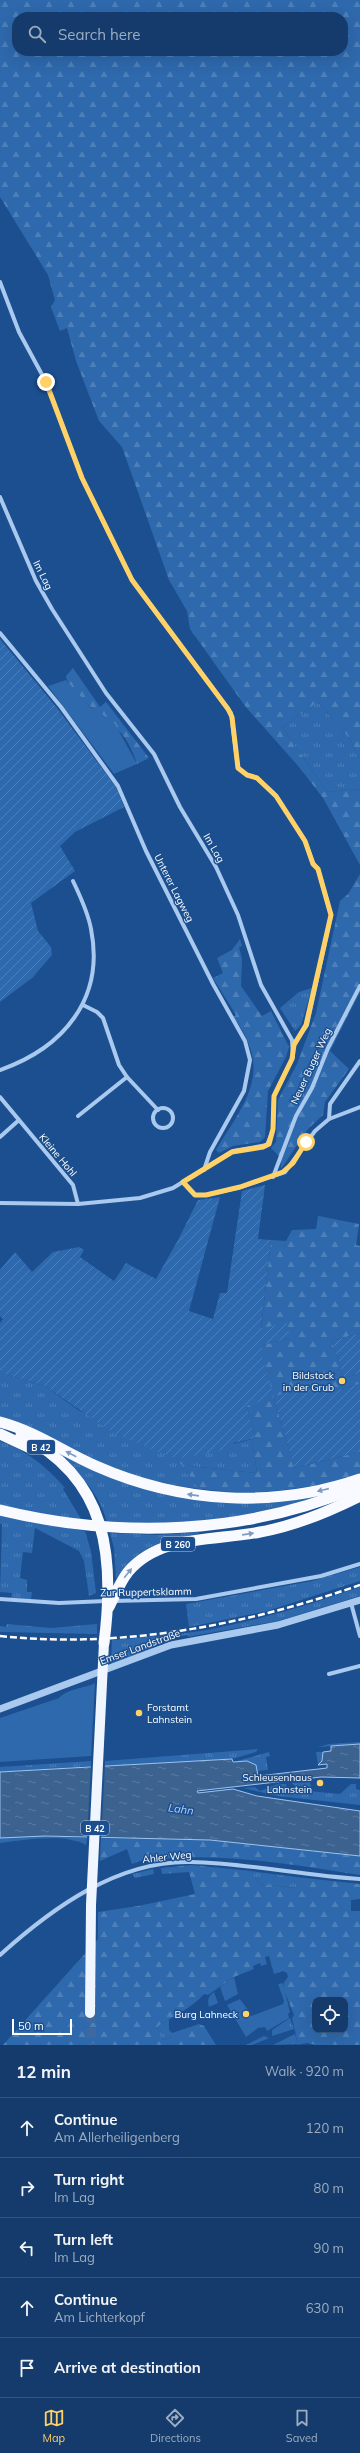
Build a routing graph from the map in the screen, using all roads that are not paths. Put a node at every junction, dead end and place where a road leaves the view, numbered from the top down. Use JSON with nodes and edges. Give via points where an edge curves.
{"nodes":[{"id":1,"x":0,"y":282,"type":"edge"},
{"id":2,"x":0,"y":497,"type":"edge"},
{"id":3,"x":0,"y":633,"type":"edge"},
{"id":4,"x":73,"y":881,"type":"dead end"},
{"id":5,"x":360,"y":986,"type":"edge"},
{"id":6,"x":83,"y":1005,"type":"junction"},
{"id":7,"x":294,"y":1045,"type":"junction"},
{"id":8,"x":360,"y":1061,"type":"edge"},
{"id":9,"x":0,"y":1070,"type":"edge"},
{"id":10,"x":127,"y":1077,"type":"junction"},
{"id":11,"x":0,"y":1097,"type":"edge"},
{"id":12,"x":360,"y":1107,"type":"edge"},
{"id":13,"x":158,"y":1110,"type":"junction"},
{"id":14,"x":78,"y":1116,"type":"dead end"},
{"id":15,"x":329,"y":1119,"type":"junction"},
{"id":16,"x":19,"y":1120,"type":"junction"},
{"id":17,"x":0,"y":1137,"type":"edge"},
{"id":18,"x":204,"y":1170,"type":"junction"},
{"id":19,"x":273,"y":1177,"type":"junction"},
{"id":20,"x":183,"y":1182,"type":"junction"},
{"id":21,"x":0,"y":1203,"type":"edge"},
{"id":22,"x":78,"y":1204,"type":"junction"},
{"id":23,"x":0,"y":1422,"type":"edge"},
{"id":24,"x":0,"y":1426,"type":"edge"},
{"id":25,"x":0,"y":1434,"type":"edge"},
{"id":26,"x":0,"y":1438,"type":"edge"},
{"id":27,"x":21,"y":1443,"type":"junction"},
{"id":28,"x":360,"y":1479,"type":"edge"},
{"id":29,"x":73,"y":1480,"type":"junction"},
{"id":30,"x":360,"y":1486,"type":"edge"},
{"id":31,"x":360,"y":1496,"type":"edge"},
{"id":32,"x":0,"y":1510,"type":"edge"},
{"id":33,"x":360,"y":1564,"type":"edge"},
{"id":34,"x":0,"y":1599,"type":"edge"},
{"id":35,"x":360,"y":1600,"type":"edge"},
{"id":36,"x":351,"y":1603,"type":"junction"},
{"id":37,"x":109,"y":1607,"type":"junction"},
{"id":38,"x":360,"y":1636,"type":"edge"},
{"id":39,"x":104,"y":1643,"type":"junction"},
{"id":40,"x":360,"y":1666,"type":"edge"},
{"id":41,"x":329,"y":1674,"type":"dead end"},
{"id":42,"x":0,"y":1709,"type":"edge"},
{"id":43,"x":360,"y":1879,"type":"edge"},
{"id":44,"x":0,"y":1955,"type":"edge"},
{"id":45,"x":90,"y":2013,"type":"tunnel mouth"}],
"edges":[{"from":1,"to":7,"type":"street","via":[[19,332],[46,382],[82,478],[132,580],[231,713],[238,768],[247,775],[257,778],[276,796],[305,841],[313,864],[318,869],[331,915],[306,1025]]},
{"from":2,"to":7,"type":"street","name":"Im Lag","via":[[36,581],[52,609],[106,693],[154,754],[180,807],[216,867],[238,915],[261,985]]},
{"from":3,"to":18,"type":"street","name":"Unterer Lagweg","via":[[61,707],[118,786],[146,851],[213,984],[245,1041],[250,1060],[244,1091],[210,1152]]},
{"from":4,"to":6,"type":"street","via":[[90,926],[94,951],[91,980]]},
{"from":5,"to":19,"type":"street","name":"Neuer Buger Weg","via":[[296,1116]]},
{"from":6,"to":9,"type":"street","via":[[68,1027],[52,1043],[21,1063]]},
{"from":6,"to":10,"type":"street","via":[[103,1018],[119,1065]]},
{"from":7,"to":18,"type":"street","via":[[292,1059],[274,1096],[273,1129],[269,1144],[234,1151]]},
{"from":8,"to":15,"type":"street","via":[[330,1104]]},
{"from":10,"to":13,"type":"street"},
{"from":10,"to":14,"type":"street"},
{"from":11,"to":16,"type":"street","name":"Kleine Hohl"},
{"from":12,"to":15,"type":"street"},
{"from":13,"to":13,"type":"street","via":[[154,1118],[156,1125],[162,1128],[170,1126],[172,1114],[166,1109]]},
{"from":15,"to":19,"type":"street","via":[[313,1133],[286,1171]]},
{"from":16,"to":17,"type":"street"},
{"from":16,"to":22,"type":"street","name":"Kleine Hohl","via":[[73,1185]]},
{"from":18,"to":20,"type":"street"},
{"from":19,"to":20,"type":"street","via":[[206,1195],[195,1195]]},
{"from":20,"to":22,"type":"street","via":[[161,1194]]},
{"from":21,"to":22,"type":"street"},
{"from":28,"to":23,"type":"highway","one_way":true,"via":[[322,1491],[282,1497],[242,1499],[192,1495],[149,1486],[113,1474],[30,1432]]},
{"from":24,"to":29,"type":"highway","number":"B 42","via":[[35,1444],[56,1459]]},
{"from":25,"to":27,"type":"highway","number":"B 42"},
{"from":26,"to":27,"type":"highway","number":"B 42"},
{"from":27,"to":29,"type":"highway","number":"B 42"},
{"from":29,"to":37,"type":"highway","number":"B 42","via":[[97,1515],[105,1542],[109,1568]]},
{"from":29,"to":39,"type":"highway","number":"B 42","via":[[98,1544],[102,1568]]},
{"from":30,"to":32,"type":"highway","number":"B 260","via":[[313,1505],[244,1522],[210,1526],[104,1527],[35,1518]]},
{"from":37,"to":31,"type":"highway","number":"B 260","one_way":true,"via":[[128,1573],[137,1563],[158,1550],[180,1543],[276,1529],[328,1512]]},
{"from":33,"to":34,"type":"street","name":"Zur Ruppertsklamm","via":[[313,1578],[196,1599],[59,1603]]},
{"from":35,"to":36,"type":"street","name":"Emser Landstraße"},
{"from":36,"to":38,"type":"street"},
{"from":36,"to":42,"type":"street","name":"Emser Landstraße","via":[[278,1624],[171,1645]]},
{"from":37,"to":39,"type":"highway","number":"B 42"},
{"from":39,"to":45,"type":"main road","number":"B 42","via":[[91,1905]]},
{"from":40,"to":41,"type":"street"},
{"from":43,"to":44,"type":"street","name":"Ahler Weg","via":[[190,1862],[137,1868],[109,1879],[69,1902],[24,1933]]}]}
